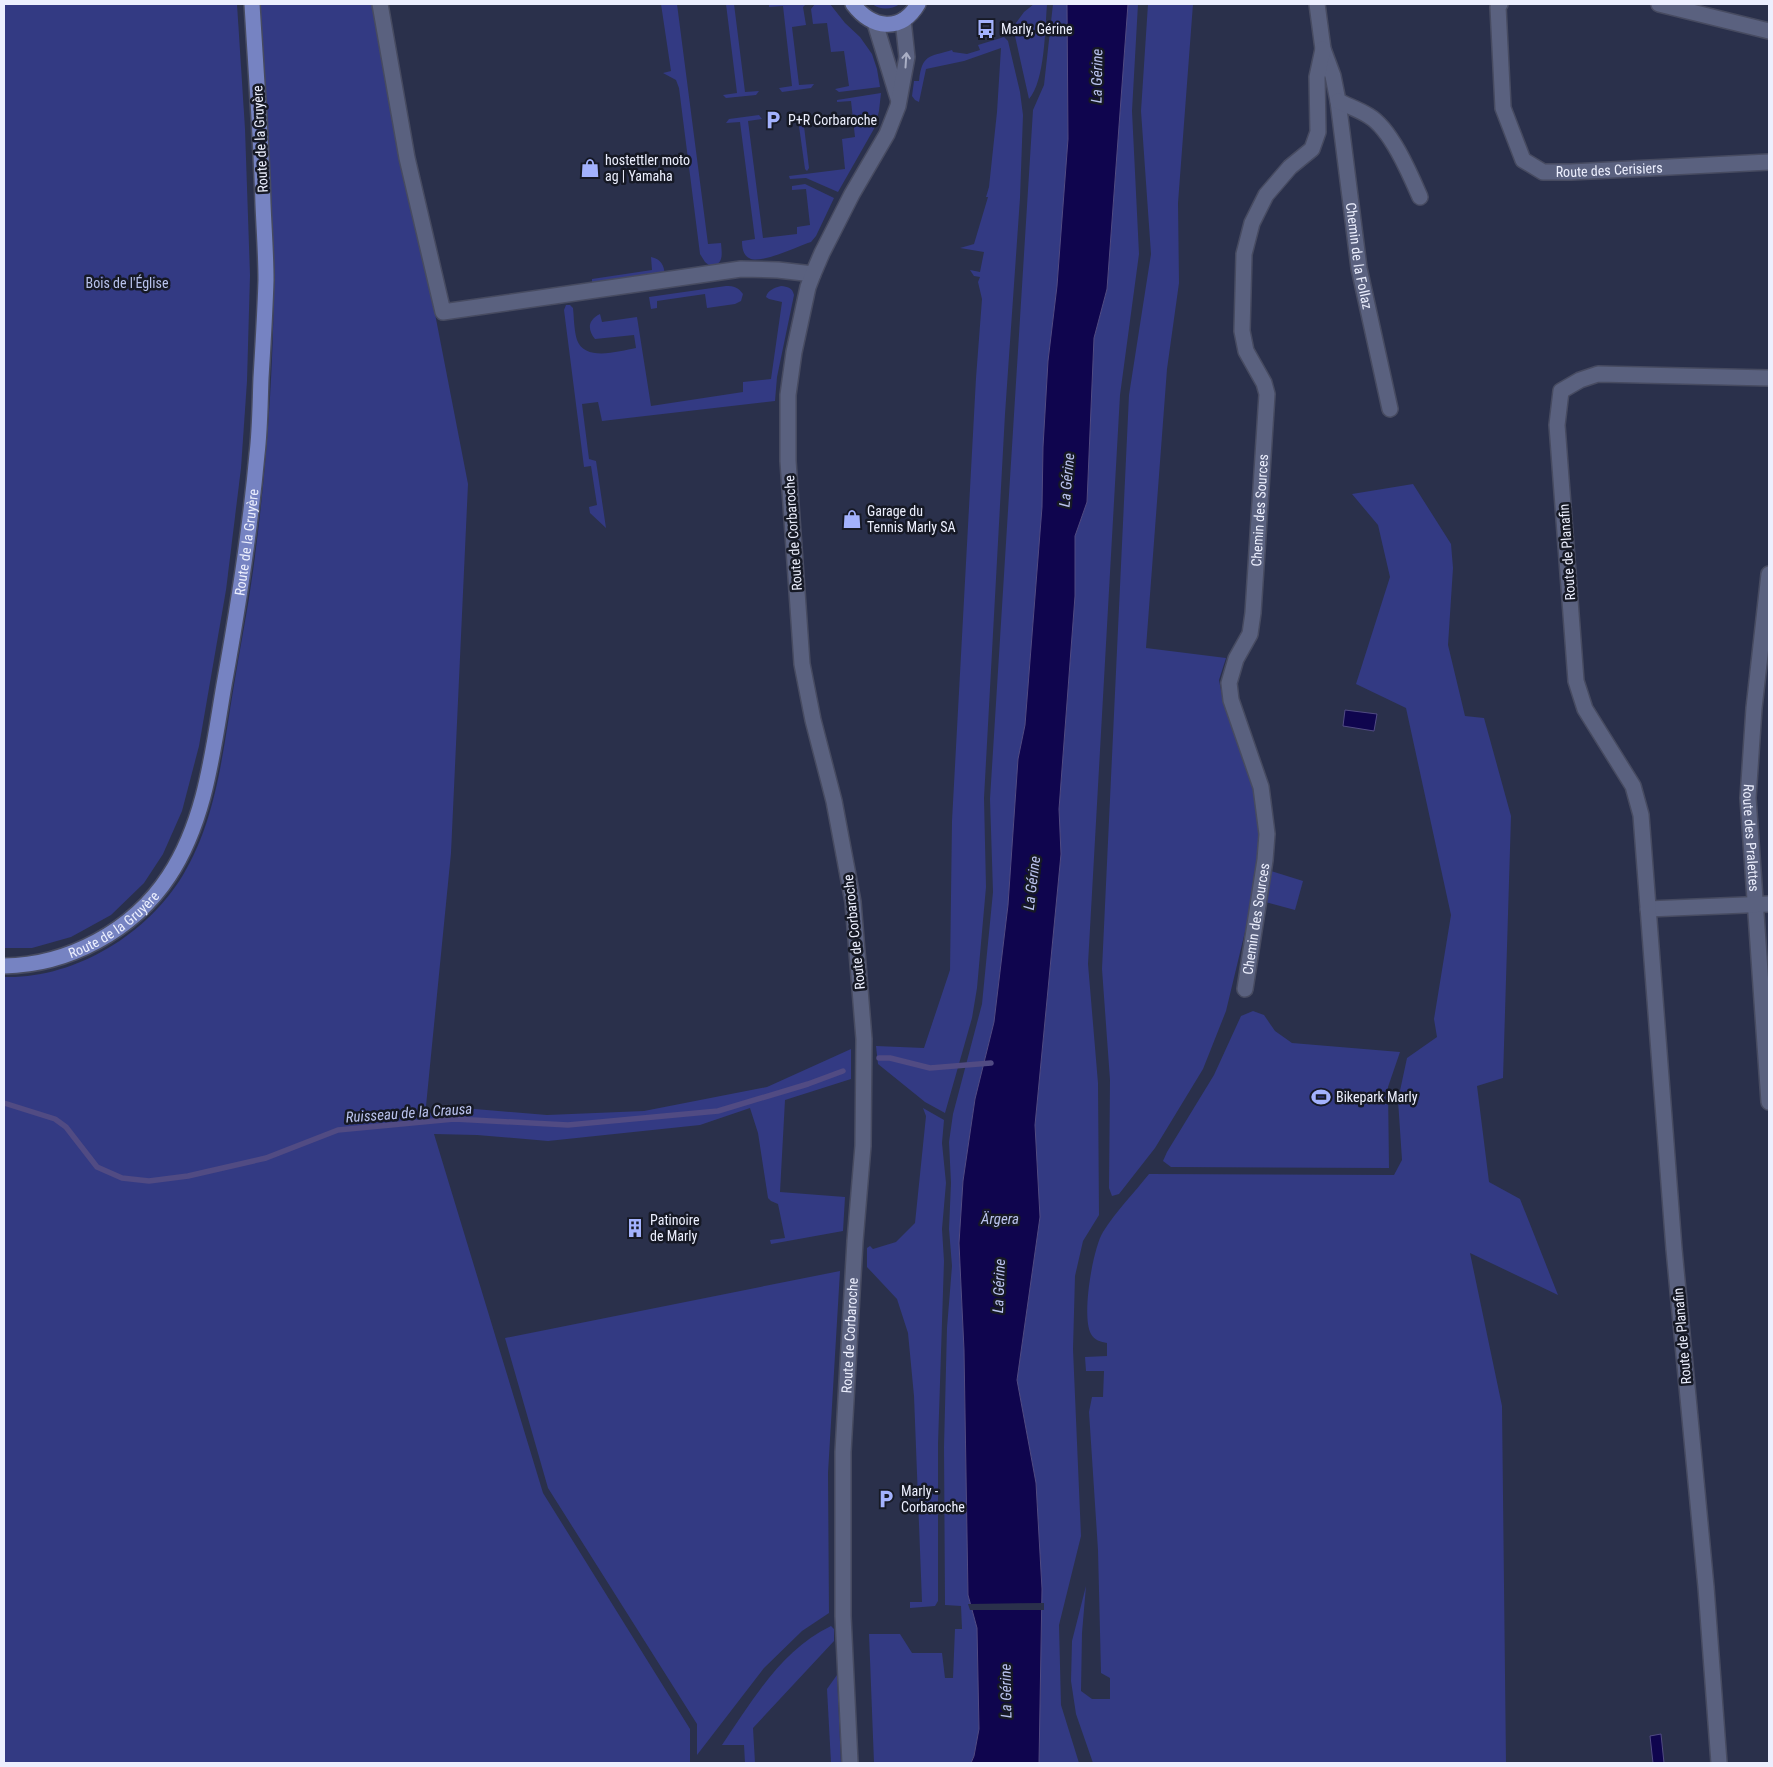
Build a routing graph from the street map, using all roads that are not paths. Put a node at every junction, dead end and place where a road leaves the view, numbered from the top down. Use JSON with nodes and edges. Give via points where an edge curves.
{"nodes":[{"id":1,"x":252,"y":4,"type":"edge"},
{"id":2,"x":380,"y":4,"type":"edge"},
{"id":3,"x":853,"y":4,"type":"edge"},
{"id":4,"x":918,"y":4,"type":"edge"},
{"id":5,"x":1316,"y":4,"type":"edge"},
{"id":6,"x":1500,"y":4,"type":"edge"},
{"id":7,"x":1659,"y":4,"type":"edge"},
{"id":8,"x":903,"y":20,"type":"junction"},
{"id":9,"x":875,"y":23,"type":"junction"},
{"id":10,"x":1769,"y":30,"type":"edge"},
{"id":11,"x":1323,"y":49,"type":"junction"},
{"id":12,"x":899,"y":100,"type":"junction"},
{"id":13,"x":1338,"y":101,"type":"junction"},
{"id":14,"x":1769,"y":162,"type":"edge"},
{"id":15,"x":1420,"y":197,"type":"dead end"},
{"id":16,"x":813,"y":274,"type":"junction"},
{"id":17,"x":1769,"y":378,"type":"edge"},
{"id":18,"x":1390,"y":409,"type":"dead end"},
{"id":19,"x":1769,"y":574,"type":"edge"},
{"id":20,"x":1762,"y":904,"type":"edge"},
{"id":21,"x":1648,"y":908,"type":"junction"},
{"id":22,"x":4,"y":966,"type":"edge"},
{"id":23,"x":1245,"y":989,"type":"dead end"},
{"id":24,"x":1769,"y":1102,"type":"edge"},
{"id":25,"x":850,"y":1763,"type":"edge"},
{"id":26,"x":1719,"y":1763,"type":"edge"}],
"edges":[{"from":1,"to":22,"type":"main road","name":"Route de la Gruyère","via":[[266,278],[258,452],[241,591],[204,790],[193,828],[176,864],[155,894],[126,922],[101,939],[65,956],[34,964]]},
{"from":2,"to":16,"type":"street","via":[[407,158],[443,312],[741,269]]},
{"from":3,"to":9,"type":"main road"},
{"from":4,"to":8,"type":"main road"},
{"from":5,"to":11,"type":"street","name":"Chemin de la Follaz"},
{"from":6,"to":14,"type":"street","name":"Route des Cerisiers","via":[[1503,108],[1523,160],[1543,172]]},
{"from":7,"to":10,"type":"street"},
{"from":8,"to":9,"type":"main road","via":[[885,25]]},
{"from":12,"to":8,"type":"street","name":"Route de Corbaroche","one_way":true,"via":[[907,57]]},
{"from":9,"to":12,"type":"street"},
{"from":11,"to":13,"type":"street","name":"Chemin de la Follaz"},
{"from":11,"to":23,"type":"street","name":"Chemin des Sources","via":[[1317,77],[1318,132],[1312,149],[1290,167],[1266,195],[1252,223],[1244,254],[1242,331],[1246,351],[1267,394],[1254,613],[1250,634],[1236,659],[1229,683],[1231,700],[1261,787],[1267,834]]},
{"from":12,"to":16,"type":"street","name":"Route de Corbaroche","via":[[887,134],[849,200]]},
{"from":13,"to":15,"type":"street","via":[[1370,116],[1379,124],[1394,145]]},
{"from":13,"to":18,"type":"street","name":"Chemin de la Follaz","via":[[1359,268]]},
{"from":16,"to":25,"type":"street","name":"Route de Corbaroche","via":[[794,352],[788,394],[791,515],[802,664],[834,801],[853,902],[864,1039],[863,1146],[843,1452],[844,1616]]},
{"from":17,"to":21,"type":"street","name":"Route de Planafin","via":[[1598,374],[1561,391],[1557,425],[1576,681],[1585,709],[1633,786],[1641,816]]},
{"from":19,"to":20,"type":"street","name":"Route des Pralettes","via":[[1748,798]]},
{"from":20,"to":21,"type":"street"},
{"from":20,"to":24,"type":"street","name":"Route des Pralettes"},
{"from":21,"to":26,"type":"street","name":"Route de Planafin"}]}
